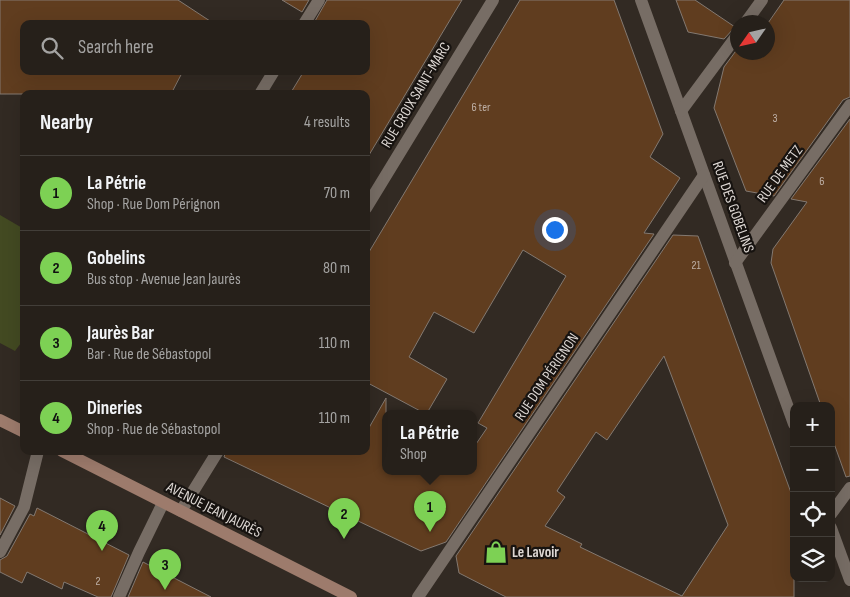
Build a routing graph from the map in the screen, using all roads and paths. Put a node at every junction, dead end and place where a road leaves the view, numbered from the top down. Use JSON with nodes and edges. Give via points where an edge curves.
{"nodes":[{"id":1,"x":320,"y":0,"type":"edge"},
{"id":2,"x":493,"y":0,"type":"edge"},
{"id":3,"x":641,"y":0,"type":"edge"},
{"id":4,"x":762,"y":0,"type":"edge"},
{"id":5,"x":751,"y":15,"type":"edge"},
{"id":6,"x":307,"y":20,"type":"edge"},
{"id":7,"x":730,"y":45,"type":"edge"},
{"id":8,"x":272,"y":75,"type":"edge"},
{"id":9,"x":262,"y":90,"type":"edge"},
{"id":10,"x":850,"y":105,"type":"edge"},
{"id":11,"x":681,"y":111,"type":"junction"},
{"id":12,"x":704,"y":175,"type":"junction"},
{"id":13,"x":370,"y":201,"type":"edge"},
{"id":14,"x":735,"y":263,"type":"junction"},
{"id":15,"x":790,"y":413,"type":"edge"},
{"id":16,"x":0,"y":420,"type":"edge"},
{"id":17,"x":20,"y":430,"type":"edge"},
{"id":18,"x":37,"y":455,"type":"edge"},
{"id":19,"x":70,"y":455,"type":"edge"},
{"id":20,"x":216,"y":455,"type":"edge"},
{"id":21,"x":850,"y":488,"type":"edge"},
{"id":22,"x":163,"y":502,"type":"junction"},
{"id":23,"x":835,"y":509,"type":"edge"},
{"id":24,"x":181,"y":511,"type":"junction"},
{"id":25,"x":834,"y":537,"type":"edge"},
{"id":26,"x":0,"y":552,"type":"edge"},
{"id":27,"x":850,"y":580,"type":"edge"},
{"id":28,"x":119,"y":597,"type":"edge"},
{"id":29,"x":351,"y":597,"type":"edge"},
{"id":30,"x":418,"y":597,"type":"edge"}],
"edges":[{"from":1,"to":6,"type":"street"},
{"from":2,"to":13,"type":"street","name":"RUE CROIX SAINT-MARC"},
{"from":3,"to":11,"type":"street","name":"RUE DES GOBELINS"},
{"from":4,"to":5,"type":"street"},
{"from":7,"to":11,"type":"street"},
{"from":8,"to":9,"type":"street"},
{"from":10,"to":14,"type":"street","name":"RUE DE METZ"},
{"from":11,"to":12,"type":"street","name":"RUE DES GOBELINS"},
{"from":12,"to":14,"type":"street","name":"RUE DES GOBELINS"},
{"from":12,"to":30,"type":"street","name":"RUE DOM PÉRIGNON"},
{"from":14,"to":15,"type":"street","name":"RUE DES GOBELINS"},
{"from":16,"to":17,"type":"main road"},
{"from":18,"to":26,"type":"street","via":[[24,508]]},
{"from":19,"to":22,"type":"main road","name":"AVENUE JEAN JAURÈS"},
{"from":20,"to":24,"type":"street"},
{"from":21,"to":23,"type":"street"},
{"from":22,"to":24,"type":"main road","name":"AVENUE JEAN JAURÈS"},
{"from":22,"to":28,"type":"street"},
{"from":24,"to":29,"type":"main road","name":"AVENUE JEAN JAURÈS"},
{"from":25,"to":27,"type":"street"}]}
